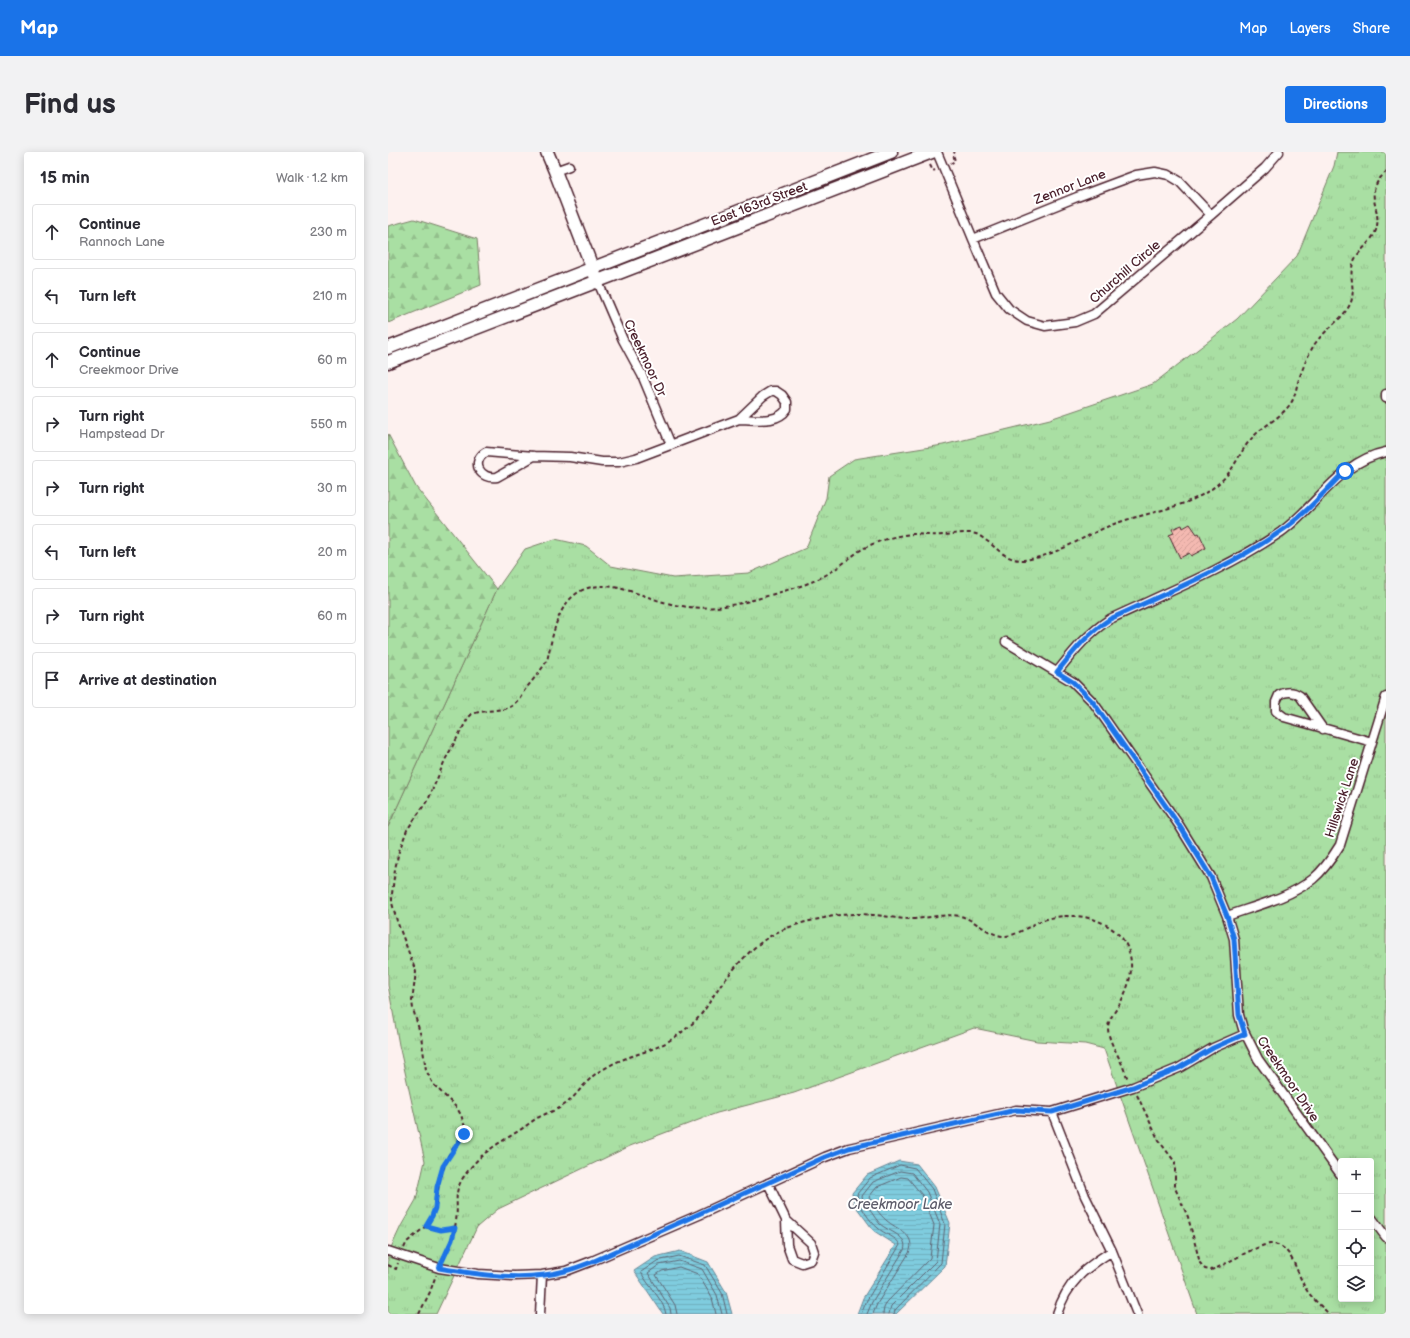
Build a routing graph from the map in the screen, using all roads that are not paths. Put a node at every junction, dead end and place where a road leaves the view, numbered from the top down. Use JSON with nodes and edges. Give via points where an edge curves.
{"nodes":[{"id":1,"x":547,"y":152,"type":"edge"},
{"id":2,"x":891,"y":152,"type":"edge"},
{"id":3,"x":932,"y":152,"type":"edge"},
{"id":4,"x":936,"y":152,"type":"edge"},
{"id":5,"x":1279,"y":152,"type":"edge"},
{"id":6,"x":569,"y":166,"type":"dead end"},
{"id":7,"x":556,"y":171,"type":"junction"},
{"id":8,"x":1211,"y":214,"type":"junction"},
{"id":9,"x":972,"y":239,"type":"junction"},
{"id":10,"x":593,"y":268,"type":"junction"},
{"id":11,"x":598,"y":282,"type":"junction"},
{"id":12,"x":388,"y":348,"type":"edge"},
{"id":13,"x":388,"y":362,"type":"edge"},
{"id":14,"x":1386,"y":394,"type":"edge"},
{"id":15,"x":1386,"y":398,"type":"edge"},
{"id":16,"x":739,"y":419,"type":"junction"},
{"id":17,"x":671,"y":445,"type":"junction"},
{"id":18,"x":1386,"y":452,"type":"edge"},
{"id":19,"x":534,"y":456,"type":"junction"},
{"id":20,"x":1006,"y":642,"type":"dead end"},
{"id":21,"x":1057,"y":672,"type":"junction"},
{"id":22,"x":1386,"y":697,"type":"edge"},
{"id":23,"x":1323,"y":729,"type":"junction"},
{"id":24,"x":1372,"y":742,"type":"junction"},
{"id":25,"x":1227,"y":916,"type":"junction"},
{"id":26,"x":1245,"y":1034,"type":"junction"},
{"id":27,"x":1052,"y":1112,"type":"junction"},
{"id":28,"x":1338,"y":1171,"type":"edge"},
{"id":29,"x":768,"y":1183,"type":"junction"},
{"id":30,"x":786,"y":1220,"type":"junction"},
{"id":31,"x":1374,"y":1221,"type":"edge"},
{"id":32,"x":1386,"y":1237,"type":"edge"},
{"id":33,"x":388,"y":1251,"type":"edge"},
{"id":34,"x":1112,"y":1251,"type":"junction"},
{"id":35,"x":542,"y":1275,"type":"junction"},
{"id":36,"x":540,"y":1314,"type":"edge"},
{"id":37,"x":1057,"y":1314,"type":"edge"},
{"id":38,"x":1137,"y":1314,"type":"edge"}],
"edges":[{"from":1,"to":7,"type":"street"},
{"from":2,"to":10,"type":"street","name":"East 163rd Street"},
{"from":3,"to":11,"type":"street","name":"East 163rd Street"},
{"from":4,"to":9,"type":"street","name":"Churchill Circle"},
{"from":5,"to":8,"type":"street","name":"Churchill Circle"},
{"from":6,"to":7,"type":"street"},
{"from":7,"to":10,"type":"street"},
{"from":8,"to":9,"type":"street","name":"Zennor Lane","via":[[1179,180],[1154,172],[1129,177]]},
{"from":8,"to":9,"type":"street","name":"Churchill Circle","via":[[1094,314],[1059,325],[1045,326],[1027,321],[1009,309],[996,293]]},
{"from":10,"to":11,"type":"street"},
{"from":10,"to":12,"type":"street","name":"East 163rd Street"},
{"from":11,"to":13,"type":"street","name":"East 163rd Street"},
{"from":11,"to":17,"type":"street","name":"Creekmoor Dr"},
{"from":14,"to":15,"type":"street"},
{"from":16,"to":16,"type":"street","via":[[776,419],[788,410],[787,402],[776,391],[770,391]]},
{"from":16,"to":17,"type":"street"},
{"from":17,"to":19,"type":"street","via":[[619,462]]},
{"from":18,"to":21,"type":"street","via":[[1367,458],[1345,471],[1282,531],[1247,553],[1099,626],[1081,642]]},
{"from":19,"to":19,"type":"street","via":[[486,452],[480,455],[478,467],[486,477],[492,478]]},
{"from":20,"to":21,"type":"street","name":"Creekmoor Drive"},
{"from":21,"to":25,"type":"street","name":"Creekmoor Drive","via":[[1073,682],[1107,721],[1179,825],[1211,877]]},
{"from":22,"to":24,"type":"street","name":"Hillswick Lane"},
{"from":23,"to":23,"type":"street","via":[[1295,692],[1287,691],[1279,695],[1276,710],[1284,717]]},
{"from":23,"to":24,"type":"street"},
{"from":24,"to":25,"type":"street","name":"Hillswick Lane","via":[[1340,845],[1323,869],[1303,886]]},
{"from":25,"to":26,"type":"street","name":"Creekmoor Drive","via":[[1234,939],[1239,1015]]},
{"from":26,"to":27,"type":"street","via":[[1213,1048],[1179,1068],[1133,1087]]},
{"from":26,"to":28,"type":"street","name":"Creekmoor Drive","via":[[1258,1059]]},
{"from":27,"to":29,"type":"street","via":[[1016,1110],[849,1148]]},
{"from":27,"to":34,"type":"street","via":[[1085,1196]]},
{"from":29,"to":30,"type":"street"},
{"from":29,"to":35,"type":"street","via":[[592,1262],[566,1271]]},
{"from":30,"to":30,"type":"street","via":[[787,1245],[792,1259],[802,1263],[811,1260],[814,1252],[811,1243]]},
{"from":31,"to":32,"type":"street"},
{"from":33,"to":35,"type":"street","via":[[439,1268],[478,1274]]},
{"from":34,"to":37,"type":"street","via":[[1089,1266],[1068,1288]]},
{"from":34,"to":38,"type":"street"},
{"from":35,"to":36,"type":"street"}]}
